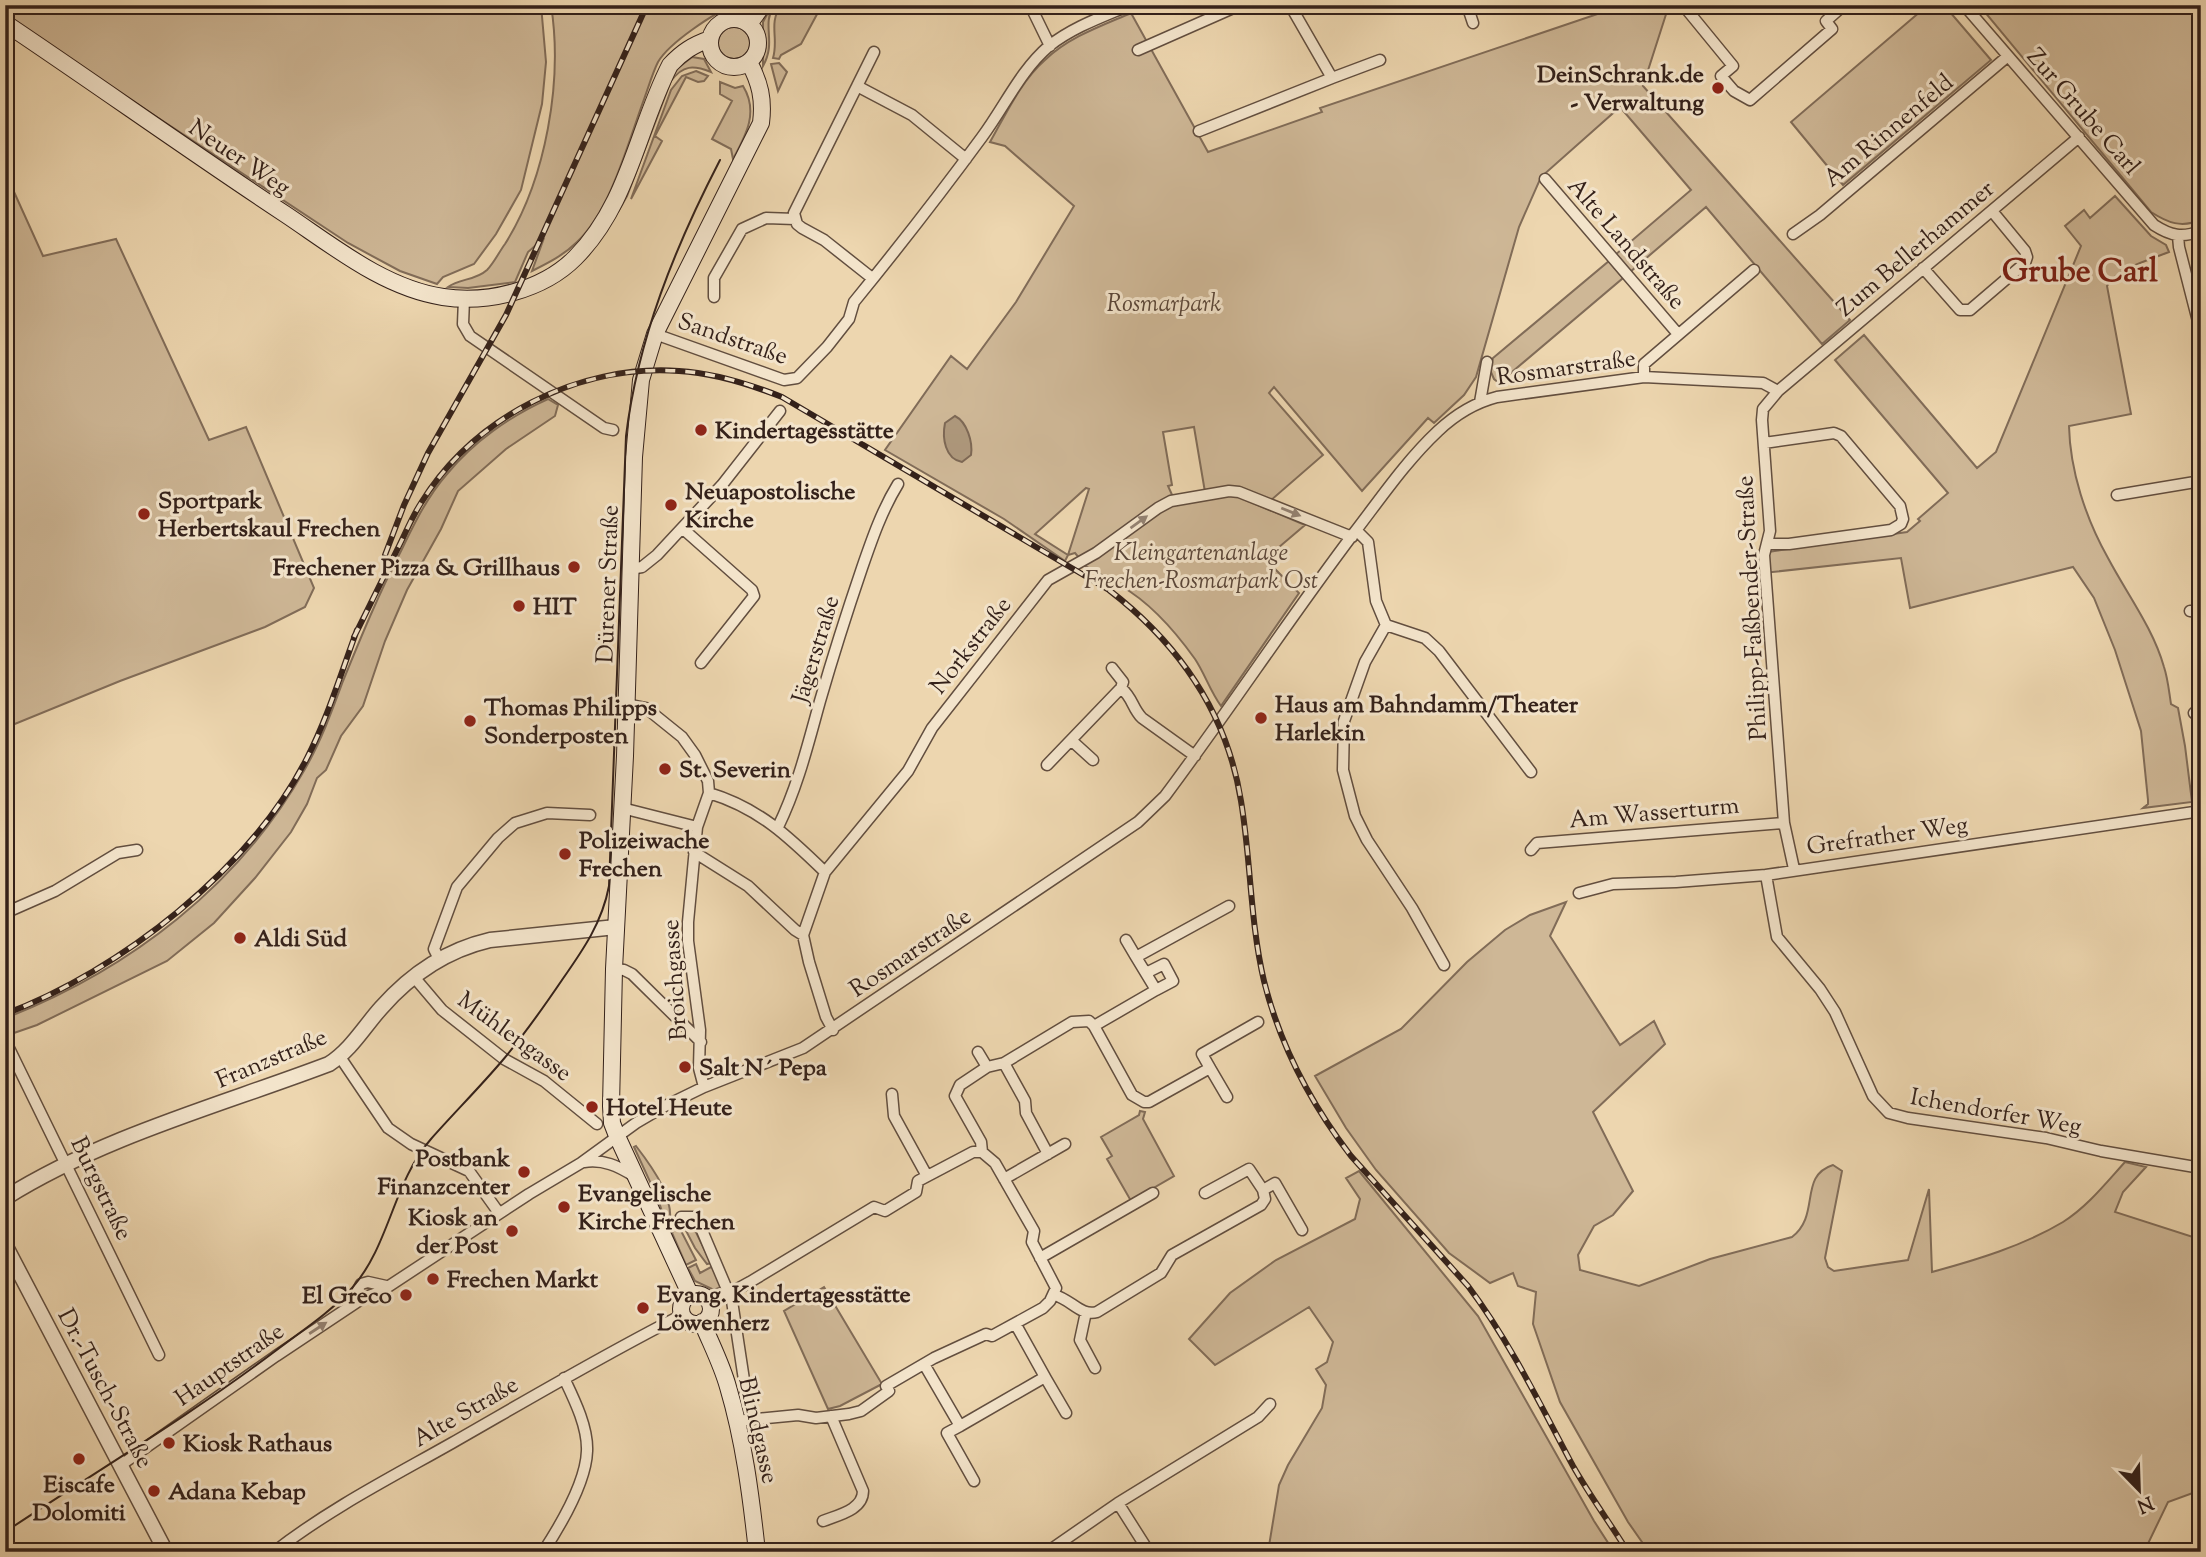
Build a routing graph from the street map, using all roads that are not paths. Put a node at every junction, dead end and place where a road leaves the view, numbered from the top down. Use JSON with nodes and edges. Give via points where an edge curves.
{"nodes":[{"id":1,"x":763,"y":5,"type":"edge"},
{"id":2,"x":1030,"y":5,"type":"edge"},
{"id":3,"x":1130,"y":5,"type":"edge"},
{"id":4,"x":1240,"y":5,"type":"edge"},
{"id":5,"x":1290,"y":5,"type":"edge"},
{"id":6,"x":1467,"y":5,"type":"edge"},
{"id":7,"x":1683,"y":5,"type":"edge"},
{"id":8,"x":1844,"y":5,"type":"edge"},
{"id":9,"x":1964,"y":5,"type":"edge"},
{"id":10,"x":5,"y":23,"type":"edge"},
{"id":11,"x":1474,"y":23,"type":"dead end"},
{"id":12,"x":749,"y":24,"type":"junction"},
{"id":13,"x":710,"y":39,"type":"junction"},
{"id":14,"x":1050,"y":46,"type":"junction"},
{"id":15,"x":1138,"y":50,"type":"dead end"},
{"id":16,"x":874,"y":52,"type":"dead end"},
{"id":17,"x":2008,"y":56,"type":"junction"},
{"id":18,"x":1380,"y":60,"type":"dead end"},
{"id":19,"x":748,"y":62,"type":"junction"},
{"id":20,"x":1332,"y":78,"type":"junction"},
{"id":21,"x":857,"y":86,"type":"junction"},
{"id":22,"x":1199,"y":131,"type":"dead end"},
{"id":23,"x":2079,"y":137,"type":"junction"},
{"id":24,"x":966,"y":159,"type":"junction"},
{"id":25,"x":1545,"y":179,"type":"dead end"},
{"id":26,"x":1992,"y":211,"type":"junction"},
{"id":27,"x":795,"y":219,"type":"junction"},
{"id":28,"x":2201,"y":230,"type":"edge"},
{"id":29,"x":1793,"y":234,"type":"dead end"},
{"id":30,"x":2178,"y":236,"type":"junction"},
{"id":31,"x":1923,"y":268,"type":"junction"},
{"id":32,"x":1754,"y":270,"type":"dead end"},
{"id":33,"x":872,"y":278,"type":"junction"},
{"id":34,"x":714,"y":297,"type":"dead end"},
{"id":35,"x":464,"y":299,"type":"junction"},
{"id":36,"x":2201,"y":332,"type":"edge"},
{"id":37,"x":655,"y":334,"type":"junction"},
{"id":38,"x":1678,"y":334,"type":"junction"},
{"id":39,"x":1487,"y":362,"type":"dead end"},
{"id":40,"x":1644,"y":377,"type":"junction"},
{"id":41,"x":1778,"y":391,"type":"junction"},
{"id":42,"x":1480,"y":402,"type":"junction"},
{"id":43,"x":780,"y":411,"type":"dead end"},
{"id":44,"x":613,"y":430,"type":"dead end"},
{"id":45,"x":1764,"y":443,"type":"junction"},
{"id":46,"x":2201,"y":481,"type":"edge"},
{"id":47,"x":898,"y":484,"type":"dead end"},
{"id":48,"x":2117,"y":495,"type":"dead end"},
{"id":49,"x":682,"y":528,"type":"junction"},
{"id":50,"x":1354,"y":534,"type":"junction"},
{"id":51,"x":1768,"y":544,"type":"junction"},
{"id":52,"x":630,"y":569,"type":"junction"},
{"id":53,"x":1386,"y":625,"type":"junction"},
{"id":54,"x":701,"y":663,"type":"dead end"},
{"id":55,"x":1111,"y":668,"type":"dead end"},
{"id":56,"x":1121,"y":688,"type":"junction"},
{"id":57,"x":626,"y":704,"type":"junction"},
{"id":58,"x":1071,"y":740,"type":"junction"},
{"id":59,"x":1195,"y":756,"type":"junction"},
{"id":60,"x":1093,"y":760,"type":"dead end"},
{"id":61,"x":1047,"y":765,"type":"dead end"},
{"id":62,"x":1531,"y":772,"type":"dead end"},
{"id":63,"x":709,"y":793,"type":"junction"},
{"id":64,"x":622,"y":808,"type":"junction"},
{"id":65,"x":2201,"y":811,"type":"edge"},
{"id":66,"x":590,"y":815,"type":"dead end"},
{"id":67,"x":1783,"y":822,"type":"junction"},
{"id":68,"x":697,"y":827,"type":"junction"},
{"id":69,"x":778,"y":827,"type":"junction"},
{"id":70,"x":137,"y":850,"type":"dead end"},
{"id":71,"x":1531,"y":850,"type":"dead end"},
{"id":72,"x":694,"y":852,"type":"junction"},
{"id":73,"x":1794,"y":869,"type":"junction"},
{"id":74,"x":825,"y":872,"type":"junction"},
{"id":75,"x":1766,"y":875,"type":"junction"},
{"id":76,"x":1578,"y":893,"type":"dead end"},
{"id":77,"x":1229,"y":906,"type":"dead end"},
{"id":78,"x":5,"y":913,"type":"edge"},
{"id":79,"x":616,"y":927,"type":"junction"},
{"id":80,"x":803,"y":935,"type":"junction"},
{"id":81,"x":1126,"y":940,"type":"dead end"},
{"id":82,"x":1136,"y":957,"type":"junction"},
{"id":83,"x":439,"y":959,"type":"junction"},
{"id":84,"x":1444,"y":965,"type":"dead end"},
{"id":85,"x":614,"y":970,"type":"junction"},
{"id":86,"x":1146,"y":973,"type":"junction"},
{"id":87,"x":414,"y":977,"type":"junction"},
{"id":88,"x":1156,"y":990,"type":"junction"},
{"id":89,"x":1258,"y":1022,"type":"dead end"},
{"id":90,"x":1094,"y":1026,"type":"junction"},
{"id":91,"x":833,"y":1030,"type":"junction"},
{"id":92,"x":5,"y":1040,"type":"edge"},
{"id":93,"x":701,"y":1042,"type":"junction"},
{"id":94,"x":978,"y":1052,"type":"dead end"},
{"id":95,"x":340,"y":1057,"type":"junction"},
{"id":96,"x":1004,"y":1063,"type":"junction"},
{"id":97,"x":987,"y":1067,"type":"junction"},
{"id":98,"x":1210,"y":1068,"type":"junction"},
{"id":99,"x":704,"y":1087,"type":"junction"},
{"id":100,"x":892,"y":1094,"type":"dead end"},
{"id":101,"x":1227,"y":1097,"type":"dead end"},
{"id":102,"x":597,"y":1124,"type":"dead end"},
{"id":103,"x":617,"y":1136,"type":"junction"},
{"id":104,"x":1065,"y":1144,"type":"dead end"},
{"id":105,"x":982,"y":1152,"type":"junction"},
{"id":106,"x":1048,"y":1154,"type":"junction"},
{"id":107,"x":67,"y":1163,"type":"junction"},
{"id":108,"x":581,"y":1163,"type":"junction"},
{"id":109,"x":2201,"y":1168,"type":"edge"},
{"id":110,"x":927,"y":1176,"type":"junction"},
{"id":111,"x":636,"y":1177,"type":"junction"},
{"id":112,"x":1004,"y":1179,"type":"junction"},
{"id":113,"x":1263,"y":1190,"type":"junction"},
{"id":114,"x":1153,"y":1193,"type":"dead end"},
{"id":115,"x":1205,"y":1193,"type":"dead end"},
{"id":116,"x":5,"y":1198,"type":"edge"},
{"id":117,"x":499,"y":1213,"type":"junction"},
{"id":118,"x":681,"y":1217,"type":"dead end"},
{"id":119,"x":1302,"y":1230,"type":"dead end"},
{"id":120,"x":5,"y":1245,"type":"edge"},
{"id":121,"x":1041,"y":1258,"type":"junction"},
{"id":122,"x":690,"y":1294,"type":"junction"},
{"id":123,"x":729,"y":1294,"type":"junction"},
{"id":124,"x":1054,"y":1295,"type":"junction"},
{"id":125,"x":710,"y":1304,"type":"junction"},
{"id":126,"x":1086,"y":1312,"type":"junction"},
{"id":127,"x":682,"y":1315,"type":"junction"},
{"id":128,"x":702,"y":1322,"type":"junction"},
{"id":129,"x":1016,"y":1325,"type":"junction"},
{"id":130,"x":159,"y":1356,"type":"dead end"},
{"id":131,"x":924,"y":1364,"type":"junction"},
{"id":132,"x":1095,"y":1368,"type":"dead end"},
{"id":133,"x":1045,"y":1377,"type":"junction"},
{"id":134,"x":564,"y":1378,"type":"junction"},
{"id":135,"x":746,"y":1393,"type":"dead end"},
{"id":136,"x":1269,"y":1404,"type":"dead end"},
{"id":137,"x":1066,"y":1413,"type":"dead end"},
{"id":138,"x":831,"y":1416,"type":"junction"},
{"id":139,"x":736,"y":1421,"type":"junction"},
{"id":140,"x":960,"y":1426,"type":"junction"},
{"id":141,"x":121,"y":1465,"type":"junction"},
{"id":142,"x":974,"y":1480,"type":"dead end"},
{"id":143,"x":1118,"y":1503,"type":"junction"},
{"id":144,"x":823,"y":1521,"type":"dead end"},
{"id":145,"x":166,"y":1552,"type":"edge"},
{"id":146,"x":274,"y":1552,"type":"edge"},
{"id":147,"x":543,"y":1552,"type":"edge"},
{"id":148,"x":757,"y":1552,"type":"edge"},
{"id":149,"x":1047,"y":1552,"type":"edge"},
{"id":150,"x":1149,"y":1552,"type":"edge"}],
"edges":[{"from":1,"to":12,"type":"main road"},
{"from":2,"to":14,"type":"street"},
{"from":3,"to":14,"type":"street","name":"Sandstraße","via":[[1087,23]]},
{"from":4,"to":15,"type":"street"},
{"from":5,"to":20,"type":"street"},
{"from":6,"to":11,"type":"street"},
{"from":7,"to":8,"type":"street","via":[[1733,66],[1721,76],[1750,100],[1832,29],[1826,21]]},
{"from":9,"to":17,"type":"street","name":"Zur Grube Carl"},
{"from":10,"to":35,"type":"main road","name":"Neuer Weg","via":[[361,264],[396,283]]},
{"from":12,"to":13,"type":"main road","via":[[725,21]]},
{"from":12,"to":19,"type":"main road","via":[[758,44]]},
{"from":13,"to":19,"type":"main road","via":[[712,53],[720,63],[734,68]]},
{"from":13,"to":35,"type":"main road","name":"Neuer Weg","via":[[682,52],[670,65],[620,195],[606,221],[574,260],[535,285]]},
{"from":14,"to":24,"type":"street","name":"Sandstraße","via":[[1023,73]]},
{"from":16,"to":21,"type":"street"},
{"from":17,"to":23,"type":"street","name":"Zur Grube Carl"},
{"from":17,"to":29,"type":"street","name":"Am Rinnenfeld"},
{"from":18,"to":20,"type":"street"},
{"from":19,"to":37,"type":"main road","name":"Dürener Straße","via":[[760,84],[761,123]]},
{"from":20,"to":22,"type":"street"},
{"from":21,"to":24,"type":"street","via":[[912,115]]},
{"from":21,"to":27,"type":"street","via":[[796,205]]},
{"from":23,"to":26,"type":"street","name":"Zum Bellerhammer"},
{"from":23,"to":30,"type":"street","name":"Zur Grube Carl","via":[[2154,225]]},
{"from":24,"to":33,"type":"street","name":"Sandstraße"},
{"from":25,"to":38,"type":"street","name":"Alte Landstraße"},
{"from":26,"to":31,"type":"street","name":"Zum Bellerhammer"},
{"from":26,"to":31,"type":"street","via":[[2027,257],[1970,310],[1960,310]]},
{"from":27,"to":33,"type":"street"},
{"from":27,"to":34,"type":"street","name":"Sandstraße","via":[[766,218],[742,229],[714,278]]},
{"from":28,"to":30,"type":"street"},
{"from":30,"to":36,"type":"street"},
{"from":31,"to":41,"type":"street","name":"Zum Bellerhammer"},
{"from":32,"to":38,"type":"street"},
{"from":33,"to":37,"type":"street","name":"Sandstraße","via":[[854,302],[849,319],[793,380]]},
{"from":35,"to":44,"type":"street","via":[[463,324],[470,336]]},
{"from":37,"to":52,"type":"main road","name":"Dürener Straße","via":[[641,380],[635,429]]},
{"from":38,"to":40,"type":"street","via":[[1644,364]]},
{"from":39,"to":42,"type":"street"},
{"from":40,"to":41,"type":"street","name":"Rosmarstraße","via":[[1763,383]]},
{"from":40,"to":42,"type":"street","name":"Rosmarstraße"},
{"from":41,"to":45,"type":"street","name":"Philipp-Faßbender-Straße","via":[[1763,409]]},
{"from":42,"to":50,"type":"street","name":"Rosmarstraße","via":[[1438,430]]},
{"from":43,"to":49,"type":"street"},
{"from":45,"to":51,"type":"street","name":"Philipp-Faßbender-Straße"},
{"from":45,"to":51,"type":"street","via":[[1834,433],[1841,436],[1900,506],[1903,519],[1891,530]]},
{"from":46,"to":48,"type":"street"},
{"from":47,"to":69,"type":"street","name":"Jägerstraße","via":[[874,534],[841,630],[805,761]]},
{"from":49,"to":52,"type":"street","via":[[649,562]]},
{"from":49,"to":54,"type":"street","via":[[754,596]]},
{"from":50,"to":53,"type":"street","via":[[1368,542],[1376,601]]},
{"from":50,"to":59,"type":"street","name":"Rosmarstraße"},
{"from":74,"to":50,"type":"street","name":"Norkstraße","one_way":true,"via":[[908,771],[932,728],[1048,580],[1164,504],[1239,492]]},
{"from":51,"to":67,"type":"street","name":"Philipp-Faßbender-Straße","via":[[1764,555]]},
{"from":52,"to":57,"type":"main road","name":"Dürener Straße"},
{"from":53,"to":62,"type":"street","via":[[1432,644]]},
{"from":53,"to":84,"type":"street","via":[[1365,662],[1344,721],[1343,770],[1355,816],[1367,840]]},
{"from":55,"to":56,"type":"street","via":[[1124,682]]},
{"from":56,"to":58,"type":"street"},
{"from":56,"to":59,"type":"street","via":[[1131,696],[1142,718]]},
{"from":57,"to":63,"type":"street","via":[[646,708],[682,737],[704,771]]},
{"from":57,"to":64,"type":"main road","name":"Dürener Straße"},
{"from":58,"to":60,"type":"street"},
{"from":58,"to":61,"type":"street"},
{"from":59,"to":91,"type":"street","name":"Rosmarstraße","via":[[1138,822]]},
{"from":63,"to":68,"type":"street","name":"Broichgasse"},
{"from":63,"to":69,"type":"street"},
{"from":64,"to":68,"type":"street"},
{"from":64,"to":79,"type":"main road","name":"Dürener Straße"},
{"from":65,"to":73,"type":"street","name":"Grefrather Weg"},
{"from":66,"to":83,"type":"street","via":[[547,813],[515,823],[498,838],[457,887],[434,949]]},
{"from":67,"to":71,"type":"street","name":"Am Wasserturm","via":[[1537,842]]},
{"from":67,"to":73,"type":"street","name":"Philipp-Faßbender-Straße"},
{"from":68,"to":72,"type":"street","name":"Broichgasse"},
{"from":69,"to":74,"type":"street"},
{"from":70,"to":78,"type":"street","via":[[118,853],[55,891]]},
{"from":72,"to":80,"type":"street","via":[[748,886]]},
{"from":72,"to":93,"type":"street","name":"Broichgasse","via":[[688,942]]},
{"from":73,"to":75,"type":"street","name":"Grefrather Weg"},
{"from":74,"to":80,"type":"street","name":"Norkstraße"},
{"from":75,"to":76,"type":"street","name":"Grefrather Weg","via":[[1613,884]]},
{"from":75,"to":109,"type":"street","name":"Ichendorfer Weg","via":[[1777,937],[1830,1003],[1868,1088],[1889,1113]]},
{"from":77,"to":82,"type":"street"},
{"from":79,"to":83,"type":"street","name":"Franzstraße","via":[[490,940]]},
{"from":79,"to":85,"type":"main road","name":"Dürener Straße"},
{"from":80,"to":91,"type":"street"},
{"from":81,"to":82,"type":"street"},
{"from":82,"to":86,"type":"street"},
{"from":83,"to":87,"type":"street","name":"Franzstraße"},
{"from":85,"to":93,"type":"street","via":[[628,971]]},
{"from":85,"to":103,"type":"main road","name":"Dürener Straße","via":[[611,1107]]},
{"from":86,"to":88,"type":"street"},
{"from":86,"to":88,"type":"street","via":[[1164,964],[1173,981]]},
{"from":87,"to":95,"type":"street","name":"Franzstraße"},
{"from":87,"to":102,"type":"street","name":"Mühlengasse","via":[[442,1010]]},
{"from":88,"to":90,"type":"street"},
{"from":89,"to":98,"type":"street","via":[[1202,1054]]},
{"from":90,"to":96,"type":"street","via":[[1089,1021],[1072,1022]]},
{"from":90,"to":98,"type":"street","via":[[1132,1094],[1144,1102]]},
{"from":91,"to":99,"type":"street","name":"Rosmarstraße","via":[[788,1056]]},
{"from":92,"to":107,"type":"street","name":"Burgstraße"},
{"from":93,"to":99,"type":"street","name":"Broichgasse","via":[[699,1068]]},
{"from":94,"to":97,"type":"street"},
{"from":95,"to":107,"type":"street","name":"Franzstraße"},
{"from":95,"to":117,"type":"street","via":[[388,1128],[468,1171]]},
{"from":96,"to":97,"type":"street"},
{"from":96,"to":106,"type":"street"},
{"from":97,"to":105,"type":"street","via":[[960,1085],[955,1096]]},
{"from":98,"to":101,"type":"street"},
{"from":99,"to":103,"type":"street","name":"Rosmarstraße"},
{"from":100,"to":110,"type":"street","via":[[894,1116]]},
{"from":103,"to":108,"type":"street","name":"Hauptstraße"},
{"from":103,"to":111,"type":"main road"},
{"from":104,"to":106,"type":"street"},
{"from":105,"to":110,"type":"street","via":[[968,1154]]},
{"from":105,"to":112,"type":"street"},
{"from":106,"to":112,"type":"street"},
{"from":107,"to":116,"type":"street","name":"Franzstraße"},
{"from":107,"to":130,"type":"street","name":"Burgstraße"},
{"from":108,"to":111,"type":"street","via":[[608,1163]]},
{"from":108,"to":117,"type":"street","name":"Hauptstraße"},
{"from":110,"to":123,"type":"street","via":[[918,1181],[916,1192],[885,1211],[874,1207]]},
{"from":111,"to":122,"type":"main road"},
{"from":112,"to":121,"type":"street","via":[[1034,1231],[1031,1242]]},
{"from":113,"to":115,"type":"street","via":[[1249,1169]]},
{"from":113,"to":119,"type":"street","via":[[1275,1183]]},
{"from":113,"to":126,"type":"street","via":[[1261,1205],[1172,1255],[1161,1273],[1097,1312]]},
{"from":114,"to":121,"type":"street"},
{"from":141,"to":117,"type":"street","name":"Hauptstraße","one_way":true,"via":[[363,1298],[357,1292],[361,1284],[387,1286]]},
{"from":118,"to":123,"type":"street","name":"Blindgasse","via":[[698,1221]]},
{"from":120,"to":141,"type":"street","name":"Dr.-Tusch-Straße"},
{"from":121,"to":124,"type":"street","via":[[1056,1288]]},
{"from":122,"to":125,"type":"main road","via":[[704,1296]]},
{"from":122,"to":127,"type":"main road","via":[[681,1306]]},
{"from":123,"to":125,"type":"street"},
{"from":123,"to":135,"type":"street","name":"Blindgasse"},
{"from":124,"to":126,"type":"street"},
{"from":124,"to":129,"type":"street"},
{"from":125,"to":128,"type":"main road","via":[[709,1317]]},
{"from":126,"to":132,"type":"street","via":[[1080,1340]]},
{"from":127,"to":128,"type":"main road","via":[[691,1323]]},
{"from":127,"to":134,"type":"street","name":"Alte Straße"},
{"from":128,"to":139,"type":"main road","name":"Blindgasse","via":[[728,1386]]},
{"from":129,"to":131,"type":"street"},
{"from":129,"to":133,"type":"street"},
{"from":131,"to":138,"type":"street","via":[[886,1386],[889,1391],[861,1411]]},
{"from":131,"to":140,"type":"street"},
{"from":133,"to":137,"type":"street"},
{"from":133,"to":140,"type":"street"},
{"from":134,"to":146,"type":"street","name":"Alte Straße","via":[[354,1498]]},
{"from":134,"to":147,"type":"street","via":[[587,1452],[579,1483]]},
{"from":136,"to":143,"type":"street","via":[[1258,1418]]},
{"from":138,"to":139,"type":"street"},
{"from":138,"to":144,"type":"street","via":[[863,1497],[851,1509]]},
{"from":139,"to":148,"type":"main road","name":"Blindgasse","via":[[750,1484]]},
{"from":140,"to":142,"type":"street","via":[[947,1433]]},
{"from":141,"to":145,"type":"street","name":"Dr.-Tusch-Straße"},
{"from":143,"to":149,"type":"street"},
{"from":143,"to":150,"type":"street"}]}
